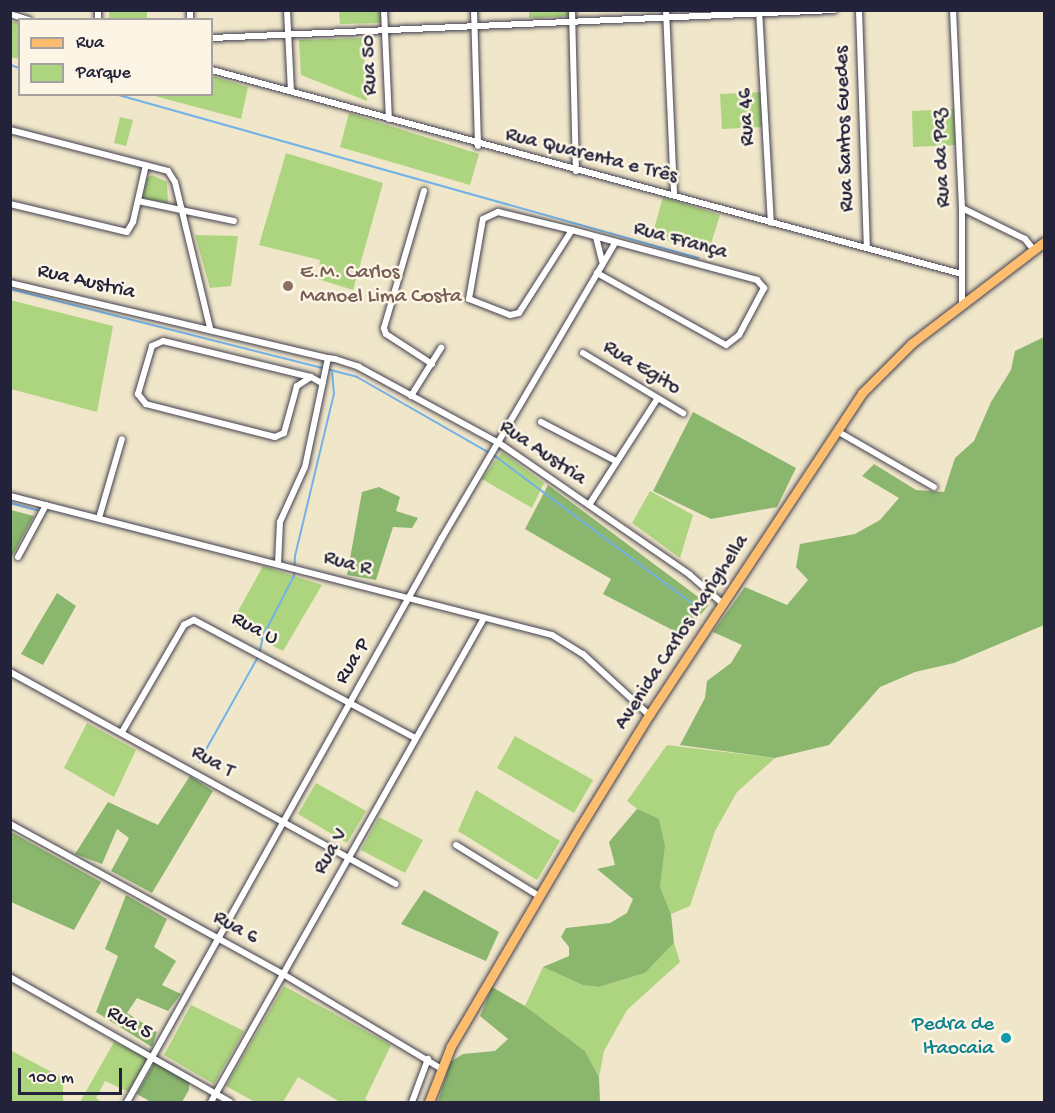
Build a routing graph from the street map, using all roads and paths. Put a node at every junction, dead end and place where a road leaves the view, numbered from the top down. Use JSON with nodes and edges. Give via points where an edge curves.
{"nodes":[{"id":1,"x":287,"y":10,"type":"edge"},
{"id":2,"x":384,"y":10,"type":"edge"},
{"id":3,"x":474,"y":10,"type":"edge"},
{"id":4,"x":572,"y":10,"type":"edge"},
{"id":5,"x":666,"y":10,"type":"edge"},
{"id":6,"x":834,"y":10,"type":"edge"},
{"id":7,"x":859,"y":10,"type":"edge"},
{"id":8,"x":952,"y":10,"type":"edge"},
{"id":9,"x":759,"y":13,"type":"edge"},
{"id":10,"x":666,"y":18,"type":"junction"},
{"id":11,"x":572,"y":22,"type":"junction"},
{"id":12,"x":475,"y":28,"type":"junction"},
{"id":13,"x":386,"y":33,"type":"junction"},
{"id":14,"x":289,"y":35,"type":"junction"},
{"id":15,"x":213,"y":38,"type":"edge"},
{"id":16,"x":213,"y":70,"type":"edge"},
{"id":17,"x":291,"y":91,"type":"junction"},
{"id":18,"x":389,"y":119,"type":"junction"},
{"id":19,"x":10,"y":130,"type":"edge"},
{"id":20,"x":478,"y":146,"type":"junction"},
{"id":21,"x":146,"y":165,"type":"junction"},
{"id":22,"x":576,"y":171,"type":"junction"},
{"id":23,"x":424,"y":191,"type":"dead end"},
{"id":24,"x":674,"y":195,"type":"junction"},
{"id":25,"x":138,"y":201,"type":"junction"},
{"id":26,"x":10,"y":204,"type":"edge"},
{"id":27,"x":179,"y":208,"type":"junction"},
{"id":28,"x":962,"y":208,"type":"junction"},
{"id":29,"x":234,"y":221,"type":"dead end"},
{"id":30,"x":771,"y":223,"type":"junction"},
{"id":31,"x":572,"y":230,"type":"junction"},
{"id":32,"x":596,"y":237,"type":"junction"},
{"id":33,"x":616,"y":242,"type":"junction"},
{"id":34,"x":1041,"y":244,"type":"edge"},
{"id":35,"x":867,"y":247,"type":"junction"},
{"id":36,"x":602,"y":262,"type":"junction"},
{"id":37,"x":597,"y":273,"type":"junction"},
{"id":38,"x":962,"y":274,"type":"junction"},
{"id":39,"x":10,"y":283,"type":"edge"},
{"id":40,"x":962,"y":304,"type":"junction"},
{"id":41,"x":210,"y":328,"type":"junction"},
{"id":42,"x":441,"y":348,"type":"dead end"},
{"id":43,"x":583,"y":353,"type":"dead end"},
{"id":44,"x":327,"y":362,"type":"junction"},
{"id":45,"x":432,"y":363,"type":"junction"},
{"id":46,"x":290,"y":372,"type":"junction"},
{"id":47,"x":311,"y":377,"type":"junction"},
{"id":48,"x":323,"y":380,"type":"junction"},
{"id":49,"x":295,"y":391,"type":"junction"},
{"id":50,"x":411,"y":396,"type":"junction"},
{"id":51,"x":658,"y":398,"type":"junction"},
{"id":52,"x":683,"y":413,"type":"dead end"},
{"id":53,"x":541,"y":422,"type":"dead end"},
{"id":54,"x":837,"y":431,"type":"junction"},
{"id":55,"x":122,"y":439,"type":"dead end"},
{"id":56,"x":499,"y":443,"type":"junction"},
{"id":57,"x":615,"y":461,"type":"junction"},
{"id":58,"x":934,"y":487,"type":"dead end"},
{"id":59,"x":10,"y":496,"type":"edge"},
{"id":60,"x":46,"y":505,"type":"junction"},
{"id":61,"x":589,"y":505,"type":"junction"},
{"id":62,"x":99,"y":518,"type":"junction"},
{"id":63,"x":18,"y":557,"type":"dead end"},
{"id":64,"x":278,"y":564,"type":"junction"},
{"id":65,"x":411,"y":599,"type":"junction"},
{"id":66,"x":723,"y":604,"type":"junction"},
{"id":67,"x":484,"y":618,"type":"junction"},
{"id":68,"x":10,"y":672,"type":"edge"},
{"id":69,"x":350,"y":702,"type":"junction"},
{"id":70,"x":649,"y":715,"type":"junction"},
{"id":71,"x":122,"y":732,"type":"junction"},
{"id":72,"x":415,"y":738,"type":"junction"},
{"id":73,"x":283,"y":821,"type":"junction"},
{"id":74,"x":10,"y":824,"type":"edge"},
{"id":75,"x":456,"y":845,"type":"dead end"},
{"id":76,"x":347,"y":858,"type":"junction"},
{"id":77,"x":396,"y":885,"type":"dead end"},
{"id":78,"x":539,"y":896,"type":"junction"},
{"id":79,"x":219,"y":939,"type":"junction"},
{"id":80,"x":283,"y":974,"type":"junction"},
{"id":81,"x":10,"y":977,"type":"edge"},
{"id":82,"x":154,"y":1057,"type":"junction"},
{"id":83,"x":428,"y":1059,"type":"junction"},
{"id":84,"x":441,"y":1068,"type":"junction"},
{"id":85,"x":216,"y":1094,"type":"junction"},
{"id":86,"x":127,"y":1102,"type":"edge"},
{"id":87,"x":211,"y":1102,"type":"edge"},
{"id":88,"x":230,"y":1102,"type":"edge"},
{"id":89,"x":412,"y":1102,"type":"edge"},
{"id":90,"x":429,"y":1102,"type":"edge"}],
"edges":[{"from":1,"to":14,"type":"street"},
{"from":2,"to":13,"type":"street","name":"Rua 50"},
{"from":3,"to":12,"type":"street"},
{"from":4,"to":11,"type":"street"},
{"from":5,"to":10,"type":"street"},
{"from":6,"to":9,"type":"street"},
{"from":7,"to":35,"type":"street","name":"Rua Santos Guedes"},
{"from":8,"to":28,"type":"street","name":"Rua da Paz"},
{"from":9,"to":10,"type":"street"},
{"from":9,"to":30,"type":"street","name":"Rua 46"},
{"from":10,"to":11,"type":"street"},
{"from":10,"to":24,"type":"street"},
{"from":11,"to":12,"type":"street"},
{"from":11,"to":22,"type":"street"},
{"from":12,"to":13,"type":"street"},
{"from":12,"to":20,"type":"street"},
{"from":13,"to":14,"type":"street"},
{"from":13,"to":18,"type":"street","name":"Rua 50"},
{"from":14,"to":15,"type":"street"},
{"from":14,"to":17,"type":"street"},
{"from":16,"to":17,"type":"street","name":"Rua Quarenta e Três"},
{"from":17,"to":18,"type":"street","name":"Rua Quarenta e Três"},
{"from":18,"to":20,"type":"street","name":"Rua Quarenta e Três"},
{"from":19,"to":21,"type":"street"},
{"from":20,"to":22,"type":"street","name":"Rua Quarenta e Três"},
{"from":21,"to":25,"type":"street"},
{"from":21,"to":27,"type":"street","via":[[173,176]]},
{"from":22,"to":24,"type":"street","name":"Rua Quarenta e Três"},
{"from":23,"to":45,"type":"street","via":[[384,328],[386,334]]},
{"from":24,"to":30,"type":"street","name":"Rua Quarenta e Três"},
{"from":25,"to":26,"type":"street","via":[[130,228],[117,232]]},
{"from":25,"to":27,"type":"street"},
{"from":27,"to":29,"type":"street"},
{"from":27,"to":41,"type":"street"},
{"from":28,"to":34,"type":"street"},
{"from":28,"to":38,"type":"street","name":"Rua da Paz"},
{"from":30,"to":35,"type":"street","name":"Rua Quarenta e Três"},
{"from":31,"to":31,"type":"street","name":"Rua França","via":[[519,313],[510,315],[468,299],[486,215],[498,212]]},
{"from":31,"to":32,"type":"street","name":"Rua França"},
{"from":32,"to":33,"type":"street","name":"Rua França"},
{"from":32,"to":36,"type":"street"},
{"from":33,"to":36,"type":"street","name":"Rua P"},
{"from":33,"to":37,"type":"street","name":"Rua França","via":[[758,280],[764,288],[733,343],[726,345]]},
{"from":34,"to":40,"type":"main road","name":"Avenida Carlos Marighella"},
{"from":35,"to":38,"type":"street","name":"Rua Quarenta e Três"},
{"from":36,"to":37,"type":"street","name":"Rua P"},
{"from":37,"to":56,"type":"street","name":"Rua P"},
{"from":38,"to":40,"type":"street","name":"Rua da Paz"},
{"from":39,"to":41,"type":"street","name":"Rua Austria"},
{"from":40,"to":54,"type":"main road","name":"Avenida Carlos Marighella","via":[[885,368]]},
{"from":41,"to":44,"type":"street","name":"Rua Austria"},
{"from":42,"to":45,"type":"street"},
{"from":43,"to":51,"type":"street","name":"Rua Egito"},
{"from":44,"to":48,"type":"street"},
{"from":44,"to":50,"type":"street","name":"Rua Austria","via":[[359,367]]},
{"from":45,"to":50,"type":"street"},
{"from":46,"to":47,"type":"street"},
{"from":46,"to":49,"type":"street"},
{"from":46,"to":49,"type":"street","via":[[171,341],[157,342],[152,346],[138,398],[146,404],[275,437],[284,433]]},
{"from":47,"to":48,"type":"street"},
{"from":47,"to":49,"type":"street"},
{"from":48,"to":64,"type":"street","via":[[305,467],[280,522]]},
{"from":50,"to":56,"type":"street","name":"Rua Austria"},
{"from":51,"to":52,"type":"street","name":"Rua Egito"},
{"from":51,"to":57,"type":"street"},
{"from":53,"to":57,"type":"street"},
{"from":54,"to":58,"type":"street"},
{"from":54,"to":66,"type":"main road","name":"Avenida Carlos Marighella"},
{"from":55,"to":62,"type":"street"},
{"from":56,"to":61,"type":"street","name":"Rua Austria"},
{"from":56,"to":65,"type":"street","name":"Rua P"},
{"from":57,"to":61,"type":"street"},
{"from":59,"to":60,"type":"street","name":"Rua R"},
{"from":60,"to":62,"type":"street","name":"Rua R"},
{"from":60,"to":63,"type":"street"},
{"from":61,"to":66,"type":"street","name":"Rua Austria","via":[[690,575]]},
{"from":62,"to":64,"type":"street","name":"Rua R"},
{"from":64,"to":65,"type":"street","name":"Rua R"},
{"from":65,"to":67,"type":"street","name":"Rua R"},
{"from":65,"to":69,"type":"street","name":"Rua P"},
{"from":66,"to":70,"type":"main road","name":"Avenida Carlos Marighella"},
{"from":67,"to":70,"type":"street","name":"Rua R","via":[[568,643]]},
{"from":67,"to":72,"type":"street","name":"Rua V"},
{"from":68,"to":71,"type":"street","name":"Rua T"},
{"from":69,"to":71,"type":"street","name":"Rua U","via":[[201,621],[188,622]]},
{"from":69,"to":72,"type":"street","name":"Rua U"},
{"from":69,"to":73,"type":"street","name":"Rua P"},
{"from":70,"to":78,"type":"main road","name":"Avenida Carlos Marighella"},
{"from":71,"to":73,"type":"street","name":"Rua T"},
{"from":72,"to":76,"type":"street","name":"Rua V"},
{"from":73,"to":76,"type":"street","name":"Rua T"},
{"from":73,"to":79,"type":"street","name":"Rua P"},
{"from":74,"to":79,"type":"street","name":"Rua 6"},
{"from":75,"to":78,"type":"street"},
{"from":76,"to":77,"type":"street","name":"Rua T"},
{"from":76,"to":80,"type":"street","name":"Rua V"},
{"from":78,"to":84,"type":"main road","name":"Avenida Carlos Marighella"},
{"from":79,"to":80,"type":"street","name":"Rua 6"},
{"from":79,"to":82,"type":"street","name":"Rua P"},
{"from":80,"to":83,"type":"street","name":"Rua 6"},
{"from":80,"to":85,"type":"street","name":"Rua V"},
{"from":81,"to":82,"type":"street","name":"Rua 5"},
{"from":82,"to":85,"type":"street","name":"Rua 5"},
{"from":82,"to":86,"type":"street","name":"Rua P"},
{"from":83,"to":84,"type":"street","name":"Rua 6"},
{"from":83,"to":89,"type":"street"},
{"from":84,"to":90,"type":"main road","name":"Avenida Carlos Marighella"},
{"from":85,"to":87,"type":"street","name":"Rua V"},
{"from":85,"to":88,"type":"street","name":"Rua 5"}]}
